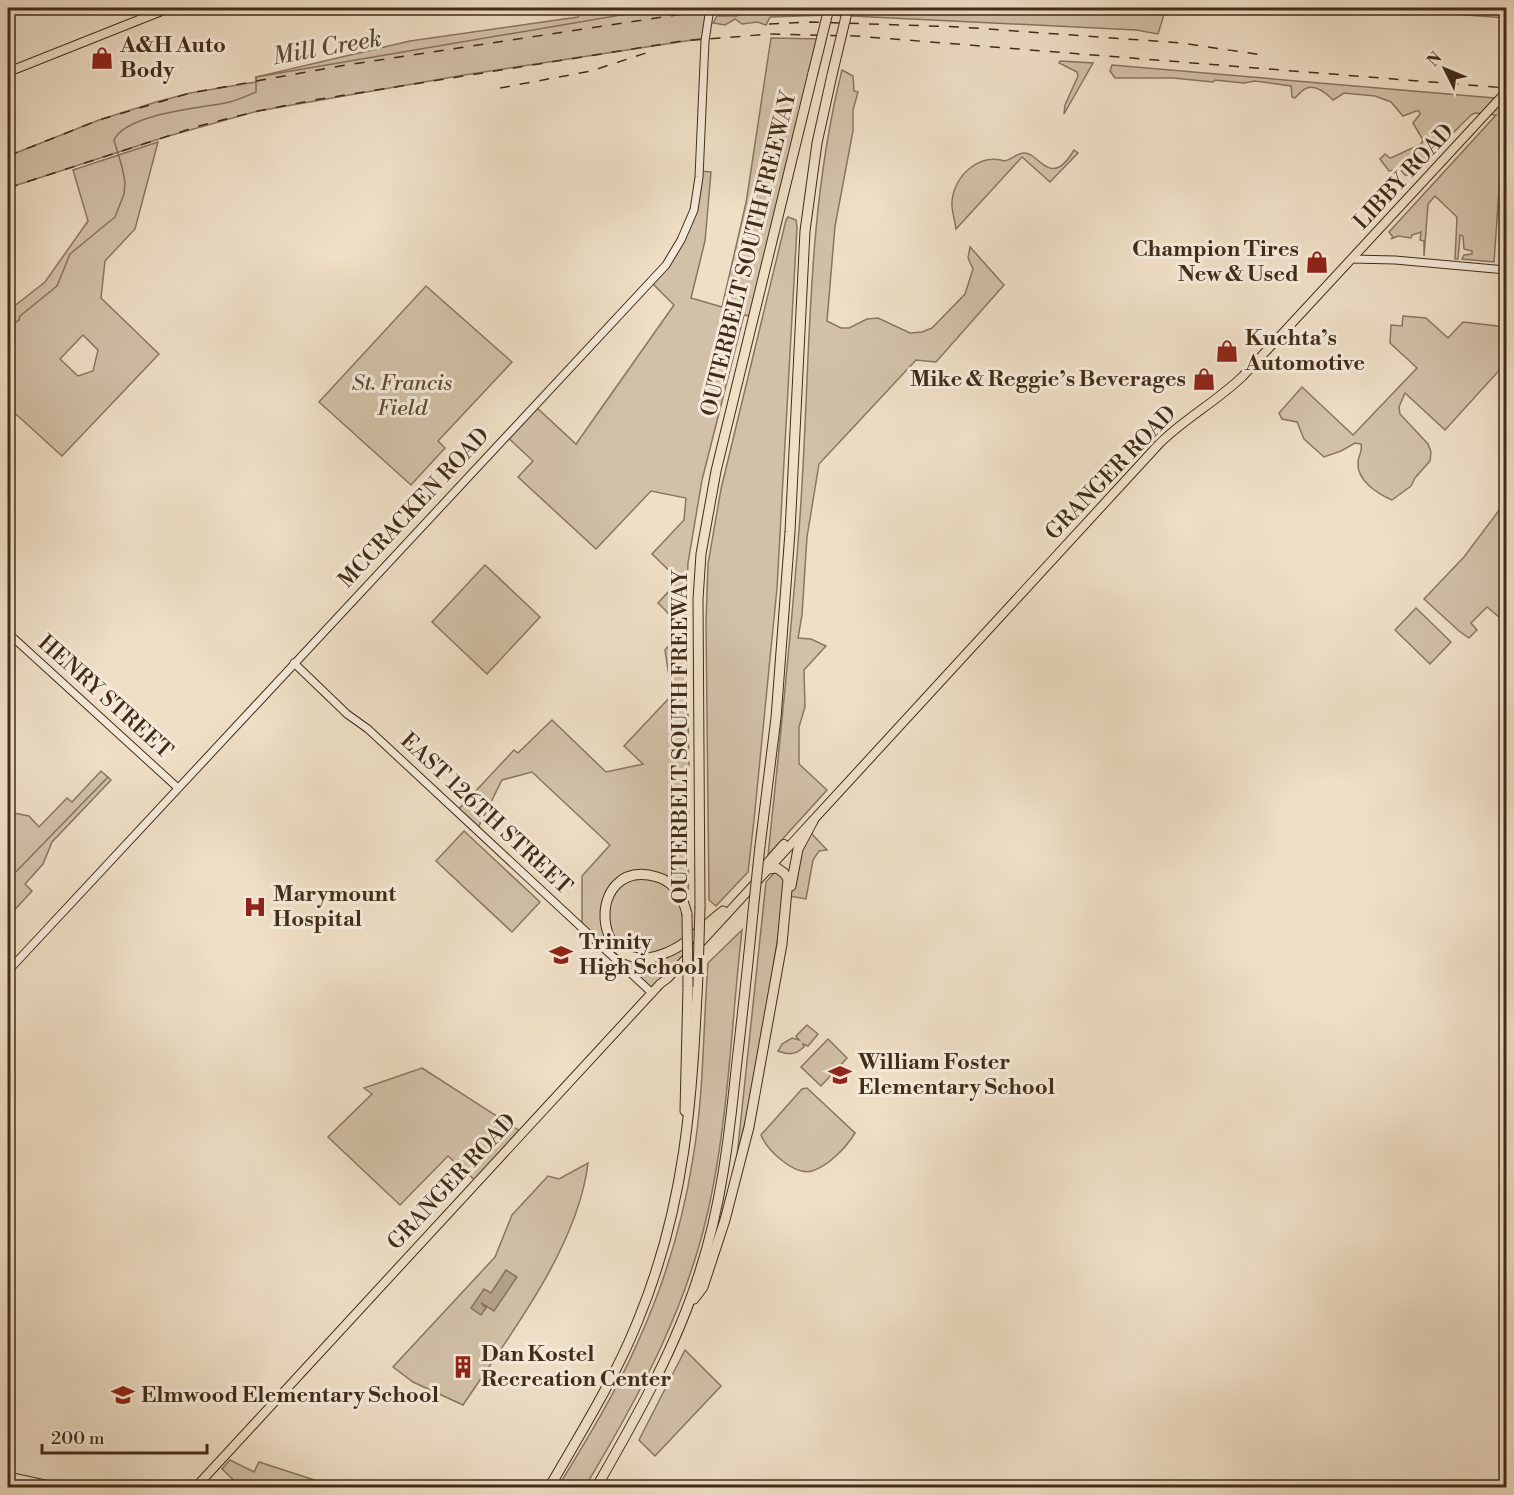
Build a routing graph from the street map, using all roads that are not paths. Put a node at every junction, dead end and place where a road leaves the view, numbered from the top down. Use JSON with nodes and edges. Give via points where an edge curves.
{"nodes":[{"id":1,"x":169,"y":8,"type":"edge"},
{"id":2,"x":710,"y":8,"type":"edge"},
{"id":3,"x":829,"y":8,"type":"edge"},
{"id":4,"x":848,"y":8,"type":"edge"},
{"id":5,"x":8,"y":72,"type":"edge"},
{"id":6,"x":1506,"y":92,"type":"edge"},
{"id":7,"x":1352,"y":259,"type":"junction"},
{"id":8,"x":1506,"y":270,"type":"edge"},
{"id":9,"x":8,"y":633,"type":"edge"},
{"id":10,"x":294,"y":663,"type":"junction"},
{"id":11,"x":178,"y":788,"type":"junction"},
{"id":12,"x":822,"y":808,"type":"junction"},
{"id":13,"x":813,"y":821,"type":"junction"},
{"id":14,"x":765,"y":869,"type":"junction"},
{"id":15,"x":723,"y":911,"type":"junction"},
{"id":16,"x":785,"y":918,"type":"junction"},
{"id":17,"x":8,"y":971,"type":"edge"},
{"id":18,"x":660,"y":984,"type":"junction"},
{"id":19,"x":652,"y":993,"type":"junction"},
{"id":20,"x":686,"y":1149,"type":"junction"},
{"id":21,"x":685,"y":1314,"type":"junction"},
{"id":22,"x":8,"y":1476,"type":"edge"},
{"id":23,"x":63,"y":1488,"type":"edge"},
{"id":24,"x":195,"y":1488,"type":"edge"},
{"id":25,"x":549,"y":1488,"type":"edge"},
{"id":26,"x":596,"y":1488,"type":"edge"}],
"edges":[{"from":1,"to":5,"type":"main road"},
{"from":2,"to":10,"type":"street","name":"MCCRACKEN ROAD","via":[[694,210],[666,265]]},
{"from":3,"to":20,"type":"highway","name":"OUTERBELT SOUTH FREEWAY","bridge":true,"via":[[716,471],[701,554],[700,906],[694,1067]]},
{"from":4,"to":21,"type":"highway","name":"OUTERBELT SOUTH FREEWAY","bridge":true,"via":[[817,143],[805,231],[789,556],[776,718],[724,1169],[707,1247]]},
{"from":6,"to":7,"type":"main road","name":"LIBBY ROAD"},
{"from":7,"to":8,"type":"street"},
{"from":7,"to":12,"type":"main road","name":"GRANGER ROAD","via":[[1241,378],[1159,444]]},
{"from":9,"to":11,"type":"street","name":"HENRY STREET"},
{"from":10,"to":11,"type":"street","name":"MCCRACKEN ROAD"},
{"from":10,"to":19,"type":"street","name":"EAST 126TH STREET"},
{"from":11,"to":17,"type":"street","name":"MCCRACKEN ROAD"},
{"from":12,"to":13,"type":"main road","name":"GRANGER ROAD"},
{"from":12,"to":14,"type":"main road","name":"GRANGER ROAD"},
{"from":13,"to":14,"type":"main road","name":"GRANGER ROAD"},
{"from":13,"to":16,"type":"highway","via":[[798,849]]},
{"from":14,"to":15,"type":"main road","name":"GRANGER ROAD"},
{"from":14,"to":16,"type":"highway","via":[[781,870],[788,879]]},
{"from":14,"to":18,"type":"main road","name":"GRANGER ROAD"},
{"from":15,"to":18,"type":"main road","name":"GRANGER ROAD"},
{"from":15,"to":20,"type":"highway","bridge":true,"via":[[674,949],[646,957],[626,953],[614,944],[604,915],[615,888],[626,879],[645,875],[660,878],[673,885],[681,896],[687,914],[688,987]]},
{"from":16,"to":21,"type":"highway","via":[[756,1096],[734,1188],[703,1287]]},
{"from":18,"to":19,"type":"main road","name":"GRANGER ROAD"},
{"from":19,"to":24,"type":"main road","name":"GRANGER ROAD"},
{"from":20,"to":25,"type":"highway","name":"OUTERBELT SOUTH FREEWAY","via":[[670,1226],[641,1315],[608,1385]]},
{"from":21,"to":26,"type":"highway","name":"OUTERBELT SOUTH FREEWAY","via":[[655,1382]]},
{"from":22,"to":23,"type":"street"}]}
